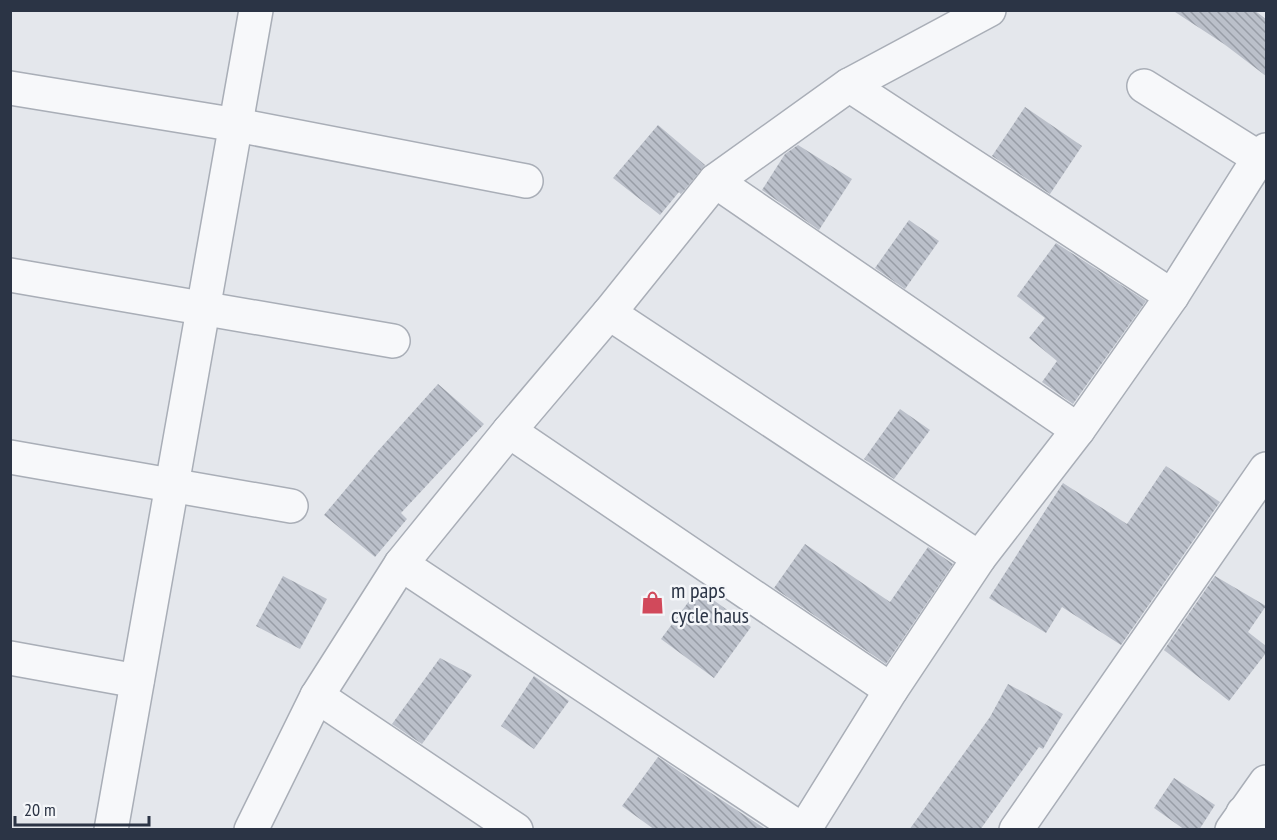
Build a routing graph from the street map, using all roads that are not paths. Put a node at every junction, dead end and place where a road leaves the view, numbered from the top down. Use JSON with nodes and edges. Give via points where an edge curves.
{"nodes":[{"id":1,"x":256,"y":10,"type":"edge"},
{"id":2,"x":989,"y":10,"type":"edge"},
{"id":3,"x":849,"y":85,"type":"junction"},
{"id":4,"x":1144,"y":86,"type":"dead end"},
{"id":5,"x":10,"y":88,"type":"edge"},
{"id":6,"x":237,"y":125,"type":"junction"},
{"id":7,"x":1263,"y":154,"type":"edge"},
{"id":8,"x":526,"y":181,"type":"dead end"},
{"id":9,"x":715,"y":181,"type":"junction"},
{"id":10,"x":10,"y":275,"type":"edge"},
{"id":11,"x":1172,"y":296,"type":"junction"},
{"id":12,"x":204,"y":309,"type":"junction"},
{"id":13,"x":609,"y":313,"type":"junction"},
{"id":14,"x":393,"y":341,"type":"dead end"},
{"id":15,"x":1078,"y":430,"type":"junction"},
{"id":16,"x":509,"y":431,"type":"junction"},
{"id":17,"x":10,"y":456,"type":"edge"},
{"id":18,"x":1266,"y":469,"type":"edge"},
{"id":19,"x":173,"y":486,"type":"junction"},
{"id":20,"x":291,"y":506,"type":"dead end"},
{"id":21,"x":979,"y":558,"type":"junction"},
{"id":22,"x":401,"y":564,"type":"junction"},
{"id":23,"x":10,"y":658,"type":"edge"},
{"id":24,"x":137,"y":681,"type":"junction"},
{"id":25,"x":891,"y":690,"type":"junction"},
{"id":26,"x":317,"y":696,"type":"junction"},
{"id":27,"x":1266,"y":782,"type":"edge"},
{"id":28,"x":1247,"y":824,"type":"edge"},
{"id":29,"x":111,"y":830,"type":"edge"},
{"id":30,"x":251,"y":830,"type":"edge"},
{"id":31,"x":516,"y":830,"type":"edge"},
{"id":32,"x":803,"y":830,"type":"edge"},
{"id":33,"x":1016,"y":830,"type":"edge"}],
"edges":[{"from":1,"to":6,"type":"street"},
{"from":2,"to":3,"type":"street"},
{"from":3,"to":9,"type":"street"},
{"from":3,"to":11,"type":"street"},
{"from":4,"to":7,"type":"street"},
{"from":5,"to":6,"type":"street"},
{"from":6,"to":8,"type":"street"},
{"from":6,"to":12,"type":"street"},
{"from":7,"to":11,"type":"street"},
{"from":9,"to":13,"type":"street"},
{"from":9,"to":15,"type":"street"},
{"from":10,"to":12,"type":"street"},
{"from":11,"to":15,"type":"street"},
{"from":12,"to":14,"type":"street"},
{"from":12,"to":19,"type":"street"},
{"from":13,"to":16,"type":"street"},
{"from":13,"to":21,"type":"street"},
{"from":15,"to":21,"type":"street"},
{"from":16,"to":22,"type":"street"},
{"from":16,"to":25,"type":"street"},
{"from":17,"to":19,"type":"street"},
{"from":18,"to":33,"type":"street"},
{"from":19,"to":20,"type":"street"},
{"from":19,"to":24,"type":"street"},
{"from":21,"to":25,"type":"street"},
{"from":22,"to":26,"type":"street"},
{"from":22,"to":32,"type":"street"},
{"from":23,"to":24,"type":"street"},
{"from":24,"to":29,"type":"street"},
{"from":25,"to":32,"type":"street"},
{"from":26,"to":30,"type":"street"},
{"from":26,"to":31,"type":"street"},
{"from":27,"to":28,"type":"street"}]}
